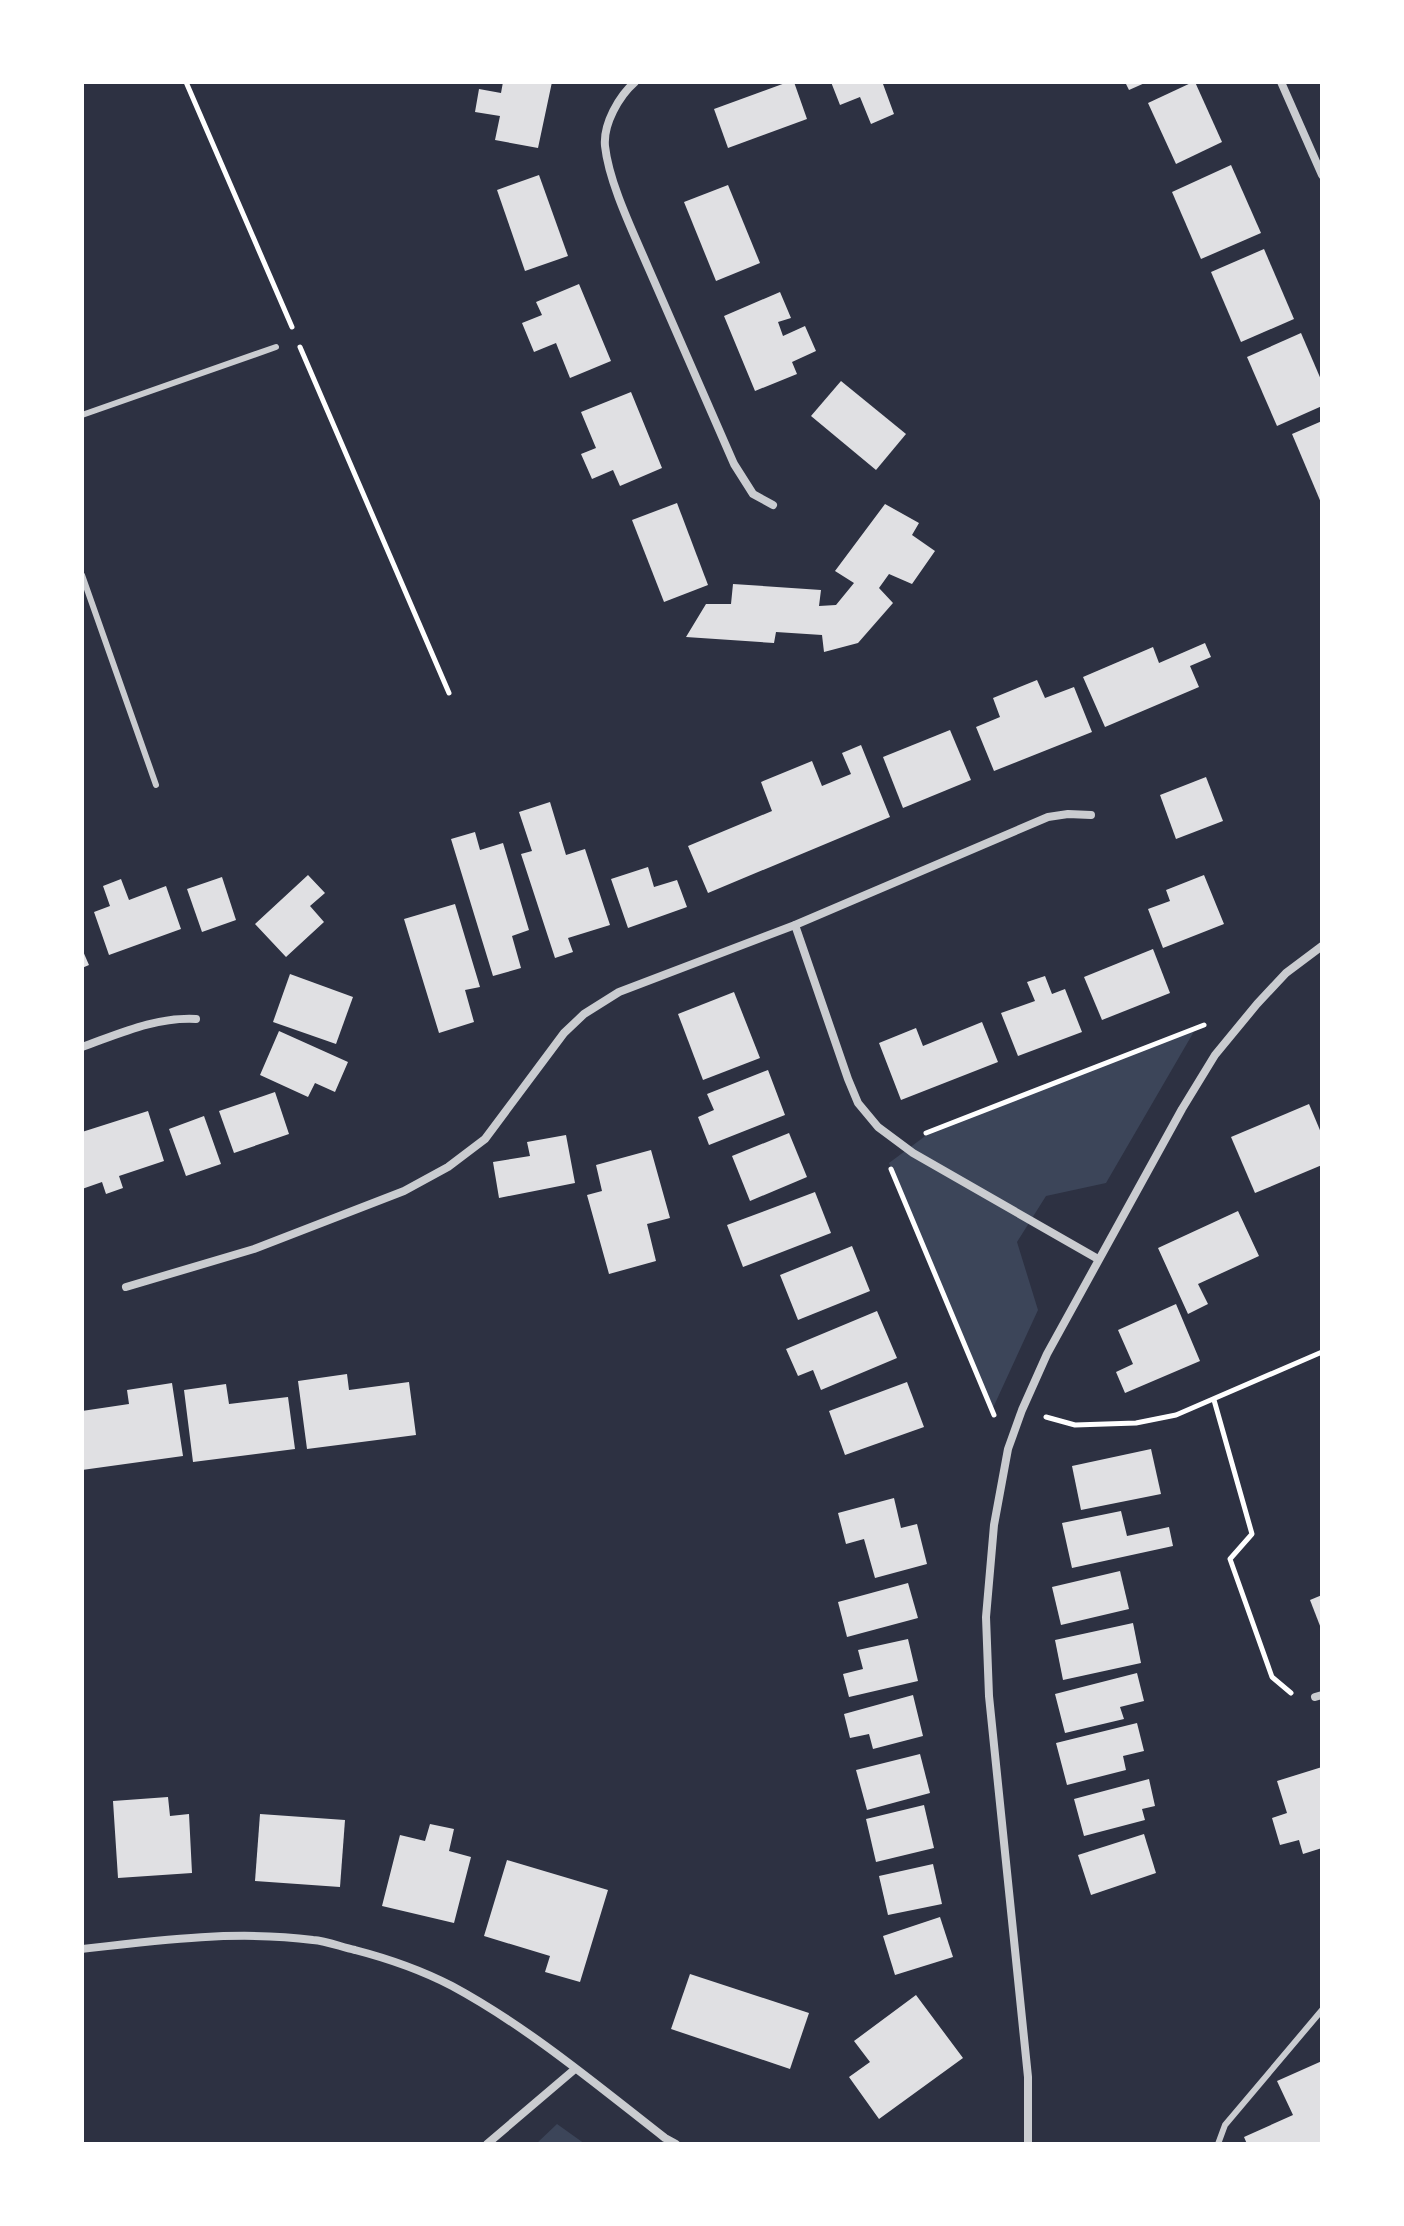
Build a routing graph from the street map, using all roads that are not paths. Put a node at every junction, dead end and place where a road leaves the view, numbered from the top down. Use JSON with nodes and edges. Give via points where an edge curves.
{"nodes":[{"id":1,"x":635,"y":82,"type":"edge"},
{"id":2,"x":1281,"y":82,"type":"edge"},
{"id":3,"x":1320,"y":165,"type":"edge"},
{"id":4,"x":1322,"y":175,"type":"edge"},
{"id":5,"x":276,"y":347,"type":"dead end"},
{"id":6,"x":82,"y":415,"type":"edge"},
{"id":7,"x":773,"y":505,"type":"dead end"},
{"id":8,"x":82,"y":575,"type":"edge"},
{"id":9,"x":156,"y":785,"type":"dead end"},
{"id":10,"x":1091,"y":815,"type":"dead end"},
{"id":11,"x":795,"y":925,"type":"junction"},
{"id":12,"x":1322,"y":946,"type":"edge"},
{"id":13,"x":196,"y":1019,"type":"dead end"},
{"id":14,"x":82,"y":1047,"type":"edge"},
{"id":15,"x":1098,"y":1259,"type":"junction"},
{"id":16,"x":126,"y":1287,"type":"dead end"},
{"id":17,"x":82,"y":1949,"type":"edge"},
{"id":18,"x":1322,"y":2010,"type":"edge"},
{"id":19,"x":575,"y":2069,"type":"junction"},
{"id":20,"x":487,"y":2144,"type":"edge"},
{"id":21,"x":676,"y":2144,"type":"edge"},
{"id":22,"x":1028,"y":2144,"type":"edge"},
{"id":23,"x":1218,"y":2144,"type":"edge"}],
"edges":[{"from":1,"to":7,"type":"street","via":[[611,116],[604,143],[611,174],[734,464],[753,494]]},
{"from":2,"to":3,"type":"street"},
{"from":3,"to":4,"type":"street"},
{"from":5,"to":6,"type":"lane"},
{"from":8,"to":9,"type":"lane"},
{"from":10,"to":11,"type":"street","via":[[1048,817]]},
{"from":11,"to":15,"type":"street","via":[[858,1103],[878,1127],[913,1153]]},
{"from":11,"to":16,"type":"street","via":[[619,992],[584,1014],[485,1139],[404,1191],[254,1249]]},
{"from":12,"to":15,"type":"street","via":[[1286,973],[1215,1055]]},
{"from":13,"to":14,"type":"street","via":[[155,1021]]},
{"from":15,"to":22,"type":"street","via":[[1047,1354],[1008,1449],[994,1525],[986,1617],[989,1696],[1028,2077]]},
{"from":17,"to":19,"type":"street","via":[[240,1935],[315,1940],[378,1956],[451,1985]]},
{"from":18,"to":23,"type":"lane","via":[[1225,2125]]},
{"from":19,"to":20,"type":"street"},
{"from":19,"to":21,"type":"street"}]}
